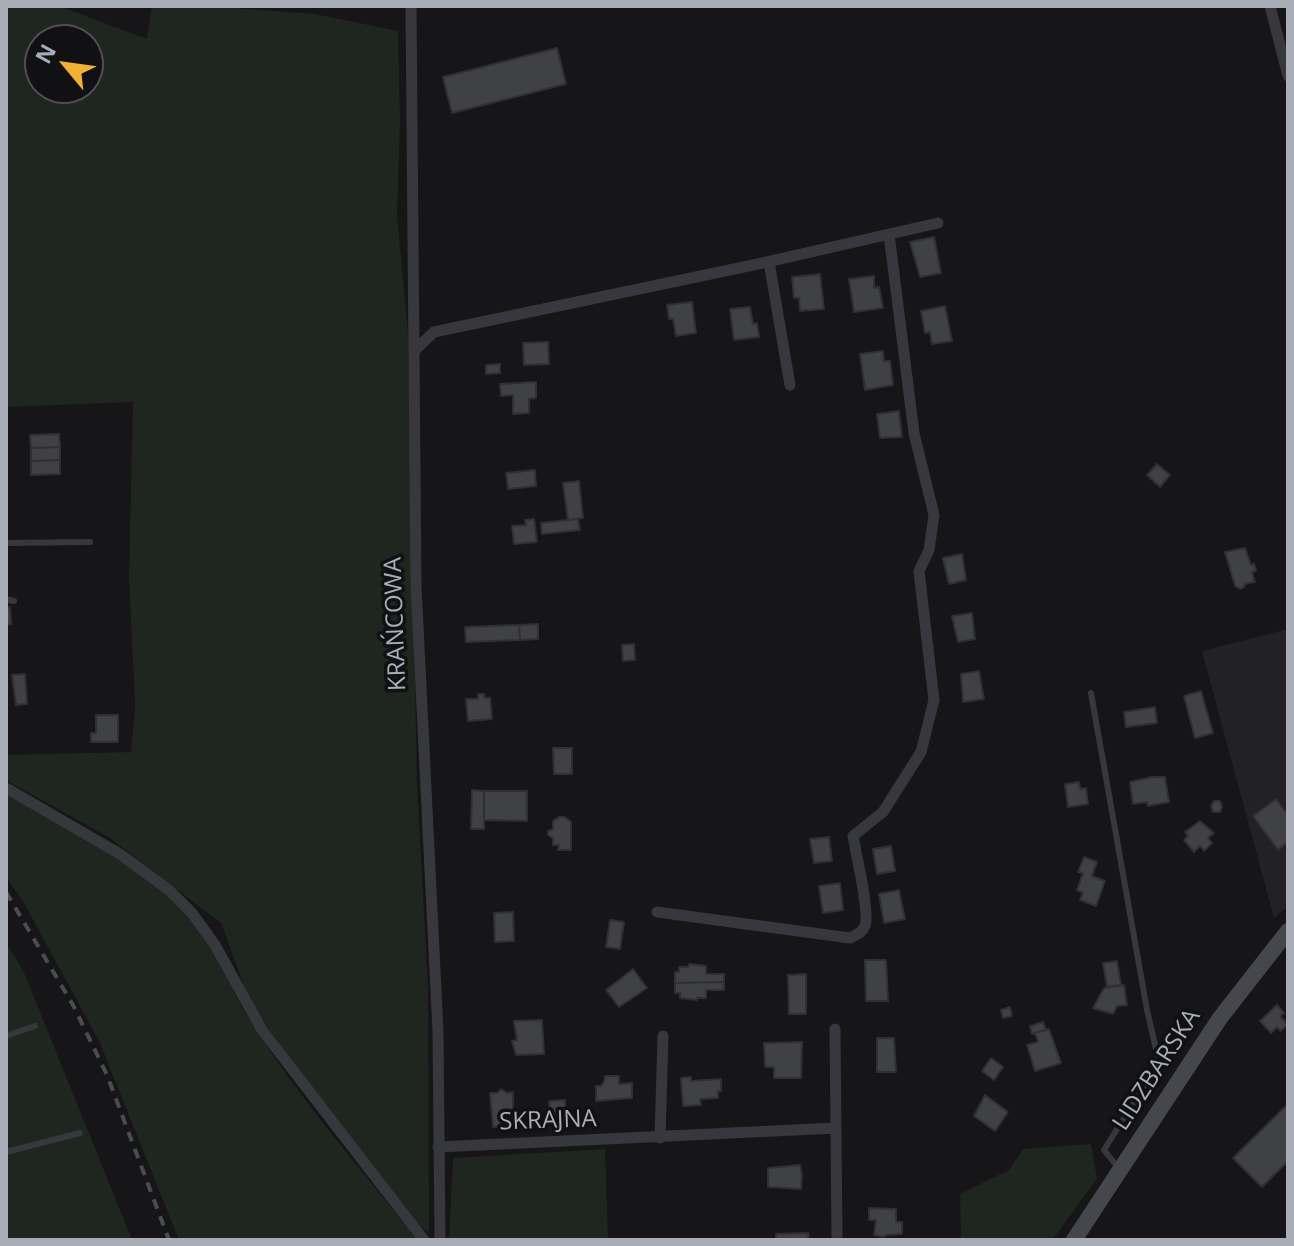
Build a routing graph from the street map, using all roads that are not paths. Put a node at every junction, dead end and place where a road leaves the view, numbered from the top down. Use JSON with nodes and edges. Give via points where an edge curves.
{"nodes":[{"id":1,"x":411,"y":6,"type":"edge"},
{"id":2,"x":1270,"y":6,"type":"edge"},
{"id":3,"x":1288,"y":76,"type":"edge"},
{"id":4,"x":938,"y":223,"type":"dead end"},
{"id":5,"x":889,"y":234,"type":"junction"},
{"id":6,"x":769,"y":262,"type":"junction"},
{"id":7,"x":414,"y":351,"type":"junction"},
{"id":8,"x":790,"y":385,"type":"dead end"},
{"id":9,"x":90,"y":542,"type":"dead end"},
{"id":10,"x":6,"y":543,"type":"edge"},
{"id":11,"x":1091,"y":693,"type":"dead end"},
{"id":12,"x":6,"y":788,"type":"edge"},
{"id":13,"x":657,"y":912,"type":"dead end"},
{"id":14,"x":1288,"y":931,"type":"edge"},
{"id":15,"x":35,"y":1026,"type":"dead end"},
{"id":16,"x":835,"y":1029,"type":"dead end"},
{"id":17,"x":6,"y":1036,"type":"edge"},
{"id":18,"x":663,"y":1036,"type":"dead end"},
{"id":19,"x":836,"y":1128,"type":"junction"},
{"id":20,"x":80,"y":1133,"type":"dead end"},
{"id":21,"x":660,"y":1138,"type":"junction"},
{"id":22,"x":438,"y":1147,"type":"junction"},
{"id":23,"x":6,"y":1152,"type":"edge"},
{"id":24,"x":1120,"y":1170,"type":"junction"},
{"id":25,"x":837,"y":1237,"type":"dead end"},
{"id":26,"x":424,"y":1240,"type":"edge"},
{"id":27,"x":440,"y":1240,"type":"edge"},
{"id":28,"x":1074,"y":1240,"type":"edge"}],
"edges":[{"from":1,"to":7,"type":"street","name":"KRAŃCOWA"},
{"from":2,"to":3,"type":"street"},
{"from":4,"to":5,"type":"street"},
{"from":5,"to":6,"type":"street"},
{"from":5,"to":13,"type":"street","via":[[914,433],[934,515],[929,550],[919,571],[934,700],[921,752],[883,812],[853,836],[865,925],[850,938]]},
{"from":6,"to":7,"type":"street","via":[[434,332]]},
{"from":6,"to":8,"type":"street"},
{"from":7,"to":22,"type":"street","name":"KRAŃCOWA","via":[[416,586],[438,1031]]},
{"from":9,"to":10,"type":"lane"},
{"from":11,"to":24,"type":"lane","via":[[1159,1062],[1104,1150]]},
{"from":12,"to":26,"type":"street","via":[[120,854],[192,913],[262,1030]]},
{"from":14,"to":24,"type":"main road","name":"LIDZBARSKA","via":[[1227,1008]]},
{"from":15,"to":17,"type":"lane"},
{"from":16,"to":19,"type":"street"},
{"from":18,"to":21,"type":"street"},
{"from":19,"to":21,"type":"street","name":"SKRAJNA"},
{"from":19,"to":25,"type":"street"},
{"from":20,"to":23,"type":"lane"},
{"from":21,"to":22,"type":"street","name":"SKRAJNA"},
{"from":22,"to":27,"type":"street","name":"KRAŃCOWA"},
{"from":24,"to":28,"type":"main road","name":"LIDZBARSKA"}]}
